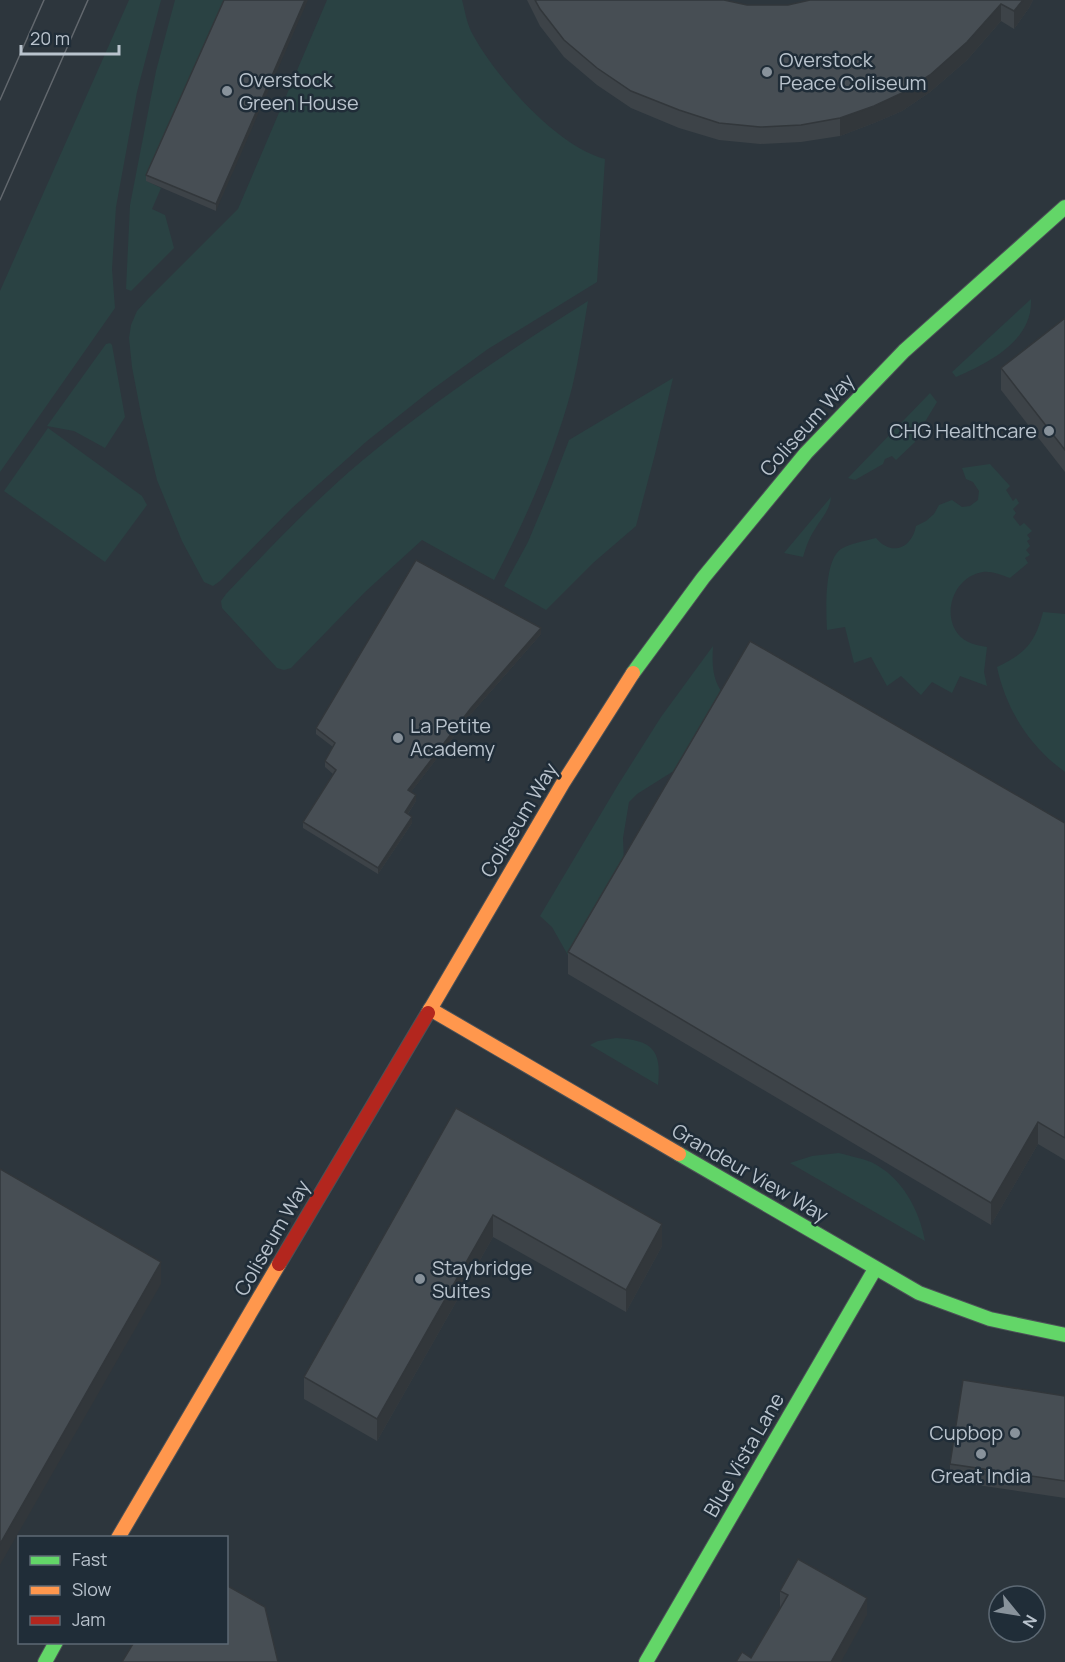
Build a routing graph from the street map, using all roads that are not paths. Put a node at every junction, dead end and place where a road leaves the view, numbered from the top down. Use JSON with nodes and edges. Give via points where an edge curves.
{"nodes":[{"id":1,"x":1065,"y":207,"type":"edge"},
{"id":2,"x":430,"y":1009,"type":"junction"},
{"id":3,"x":875,"y":1269,"type":"junction"},
{"id":4,"x":1065,"y":1335,"type":"edge"},
{"id":5,"x":119,"y":1536,"type":"edge"},
{"id":6,"x":55,"y":1644,"type":"edge"},
{"id":7,"x":45,"y":1662,"type":"edge"},
{"id":8,"x":646,"y":1662,"type":"edge"}],
"edges":[{"from":1,"to":2,"type":"street","name":"Coliseum Way","via":[[904,351],[806,453],[731,543],[636,669]]},
{"from":2,"to":3,"type":"street","name":"Grandeur View Way"},
{"from":2,"to":5,"type":"street","name":"Coliseum Way"},
{"from":3,"to":4,"type":"street","name":"Grandeur View Way","via":[[970,1315]]},
{"from":3,"to":8,"type":"street","name":"Blue Vista Lane"},
{"from":6,"to":7,"type":"street"}]}
